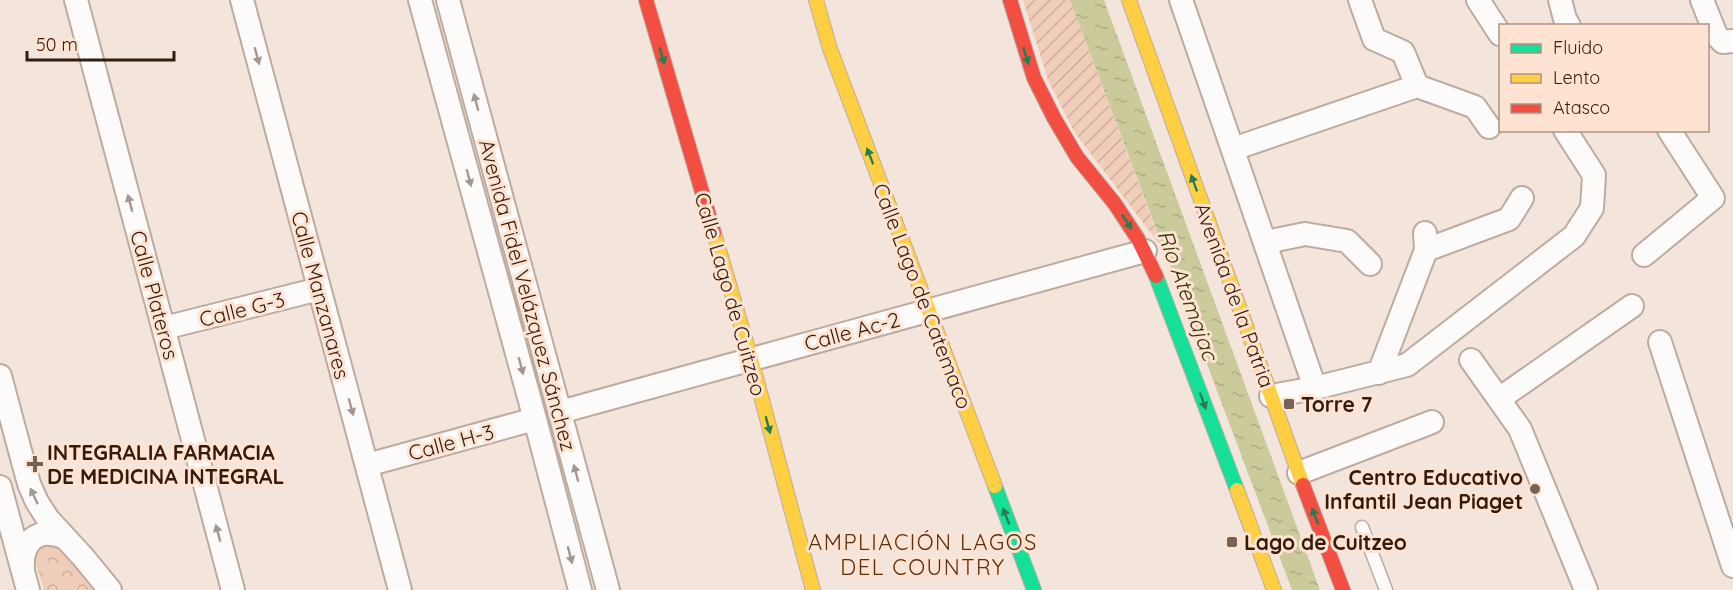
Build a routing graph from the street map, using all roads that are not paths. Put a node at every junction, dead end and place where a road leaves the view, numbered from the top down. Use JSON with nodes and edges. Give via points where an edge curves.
{"nodes":[{"id":1,"x":76,"y":0,"type":"edge"},
{"id":2,"x":242,"y":0,"type":"edge"},
{"id":3,"x":420,"y":0,"type":"edge"},
{"id":4,"x":448,"y":0,"type":"edge"},
{"id":5,"x":646,"y":0,"type":"edge"},
{"id":6,"x":816,"y":0,"type":"edge"},
{"id":7,"x":1010,"y":0,"type":"edge"},
{"id":8,"x":1129,"y":0,"type":"edge"},
{"id":9,"x":1181,"y":0,"type":"edge"},
{"id":10,"x":1360,"y":0,"type":"edge"},
{"id":11,"x":1478,"y":0,"type":"edge"},
{"id":12,"x":1560,"y":0,"type":"edge"},
{"id":13,"x":1702,"y":0,"type":"edge"},
{"id":14,"x":1568,"y":24,"type":"edge"},
{"id":15,"x":1499,"y":32,"type":"edge"},
{"id":16,"x":1733,"y":42,"type":"edge"},
{"id":17,"x":1417,"y":86,"type":"junction"},
{"id":18,"x":1489,"y":127,"type":"dead end"},
{"id":19,"x":1566,"y":132,"type":"edge"},
{"id":20,"x":1670,"y":132,"type":"edge"},
{"id":21,"x":1233,"y":149,"type":"junction"},
{"id":22,"x":1522,"y":198,"type":"dead end"},
{"id":23,"x":1266,"y":242,"type":"junction"},
{"id":24,"x":1145,"y":251,"type":"junction"},
{"id":25,"x":1644,"y":255,"type":"dead end"},
{"id":26,"x":1370,"y":264,"type":"dead end"},
{"id":27,"x":319,"y":289,"type":"junction"},
{"id":28,"x":1632,"y":306,"type":"dead end"},
{"id":29,"x":928,"y":310,"type":"junction"},
{"id":30,"x":164,"y":328,"type":"junction"},
{"id":31,"x":1660,"y":342,"type":"dead end"},
{"id":32,"x":751,"y":359,"type":"junction"},
{"id":33,"x":1472,"y":360,"type":"dead end"},
{"id":34,"x":1379,"y":373,"type":"junction"},
{"id":35,"x":0,"y":375,"type":"edge"},
{"id":36,"x":1315,"y":388,"type":"junction"},
{"id":37,"x":1271,"y":396,"type":"junction"},
{"id":38,"x":1499,"y":399,"type":"junction"},
{"id":39,"x":560,"y":412,"type":"junction"},
{"id":40,"x":535,"y":419,"type":"junction"},
{"id":41,"x":1432,"y":422,"type":"dead end"},
{"id":42,"x":367,"y":465,"type":"junction"},
{"id":43,"x":1299,"y":473,"type":"junction"},
{"id":44,"x":0,"y":487,"type":"edge"},
{"id":45,"x":588,"y":517,"type":"junction"},
{"id":46,"x":562,"y":523,"type":"junction"},
{"id":47,"x":1362,"y":527,"type":"dead end"},
{"id":48,"x":64,"y":538,"type":"junction"},
{"id":49,"x":1733,"y":566,"type":"edge"},
{"id":50,"x":26,"y":581,"type":"edge"},
{"id":51,"x":1384,"y":589,"type":"edge"},
{"id":52,"x":110,"y":590,"type":"edge"},
{"id":53,"x":233,"y":590,"type":"edge"},
{"id":54,"x":400,"y":590,"type":"edge"},
{"id":55,"x":580,"y":590,"type":"edge"},
{"id":56,"x":608,"y":590,"type":"edge"},
{"id":57,"x":813,"y":590,"type":"edge"},
{"id":58,"x":1034,"y":590,"type":"edge"},
{"id":59,"x":1274,"y":590,"type":"edge"},
{"id":60,"x":1343,"y":590,"type":"edge"},
{"id":61,"x":1586,"y":590,"type":"edge"}],
"edges":[{"from":30,"to":1,"type":"street","name":"Calle Plateros","one_way":true},
{"from":2,"to":27,"type":"street","name":"Calle Manzanares","one_way":true},
{"from":3,"to":40,"type":"street","name":"Avenida Fidel Velázquez Sánchez","one_way":true},
{"from":39,"to":4,"type":"street","name":"Avenida Fidel Velázquez Sánchez","one_way":true},
{"from":5,"to":32,"type":"main road","name":"Calle Lago de Cuitzeo","one_way":true},
{"from":29,"to":6,"type":"main road","name":"Calle Lago de Catemaco","one_way":true,"via":[[830,49]]},
{"from":7,"to":24,"type":"main road","one_way":true,"via":[[1034,78],[1054,117],[1077,157],[1115,204]]},
{"from":37,"to":8,"type":"main road","name":"Avenida de la Patria","one_way":true},
{"from":9,"to":21,"type":"street"},
{"from":10,"to":17,"type":"street","via":[[1374,39],[1403,52]]},
{"from":11,"to":15,"type":"street"},
{"from":12,"to":14,"type":"street"},
{"from":13,"to":16,"type":"street","via":[[1716,35],[1723,42]]},
{"from":17,"to":18,"type":"street","via":[[1475,107]]},
{"from":17,"to":21,"type":"street"},
{"from":19,"to":34,"type":"street","via":[[1594,175],[1592,208],[1574,236],[1407,365]]},
{"from":20,"to":25,"type":"street","via":[[1713,198]]},
{"from":21,"to":23,"type":"street"},
{"from":22,"to":34,"type":"street","via":[[1509,219],[1425,242]]},
{"from":23,"to":26,"type":"street","via":[[1305,234],[1347,241]]},
{"from":23,"to":36,"type":"street"},
{"from":24,"to":29,"type":"street","name":"Calle Ac-2"},
{"from":24,"to":59,"type":"main road","one_way":true},
{"from":27,"to":30,"type":"street","name":"Calle G-3"},
{"from":27,"to":42,"type":"street","name":"Calle Manzanares","one_way":true},
{"from":28,"to":38,"type":"street"},
{"from":29,"to":32,"type":"street","name":"Calle Ac-2"},
{"from":58,"to":29,"type":"main road","name":"Calle Lago de Catemaco","one_way":true},
{"from":53,"to":30,"type":"street","name":"Calle Plateros","one_way":true},
{"from":31,"to":49,"type":"street"},
{"from":32,"to":39,"type":"street","name":"Calle Ac-2"},
{"from":32,"to":57,"type":"main road","name":"Calle Lago de Cuitzeo","one_way":true},
{"from":33,"to":38,"type":"street"},
{"from":34,"to":36,"type":"street"},
{"from":48,"to":35,"type":"street","one_way":true,"via":[[48,519],[29,484]]},
{"from":36,"to":37,"type":"street"},
{"from":37,"to":43,"type":"main road","name":"Avenida de la Patria"},
{"from":38,"to":61,"type":"street","via":[[1520,429]]},
{"from":45,"to":39,"type":"street","name":"Avenida Fidel Velázquez Sánchez","one_way":true},
{"from":40,"to":42,"type":"street","name":"Calle H-3"},
{"from":40,"to":46,"type":"street","name":"Avenida Fidel Velázquez Sánchez"},
{"from":41,"to":43,"type":"street"},
{"from":42,"to":54,"type":"street","name":"Calle Manzanares"},
{"from":60,"to":43,"type":"main road","name":"Avenida de la Patria","one_way":true},
{"from":44,"to":50,"type":"street"},
{"from":45,"to":46,"type":"street"},
{"from":45,"to":56,"type":"street","name":"Avenida Fidel Velázquez Sánchez"},
{"from":46,"to":55,"type":"street","name":"Avenida Fidel Velázquez Sánchez","one_way":true},
{"from":47,"to":51,"type":"lane"},
{"from":48,"to":50,"type":"street","via":[[49,533],[34,538],[22,558]]},
{"from":48,"to":52,"type":"street"}]}
